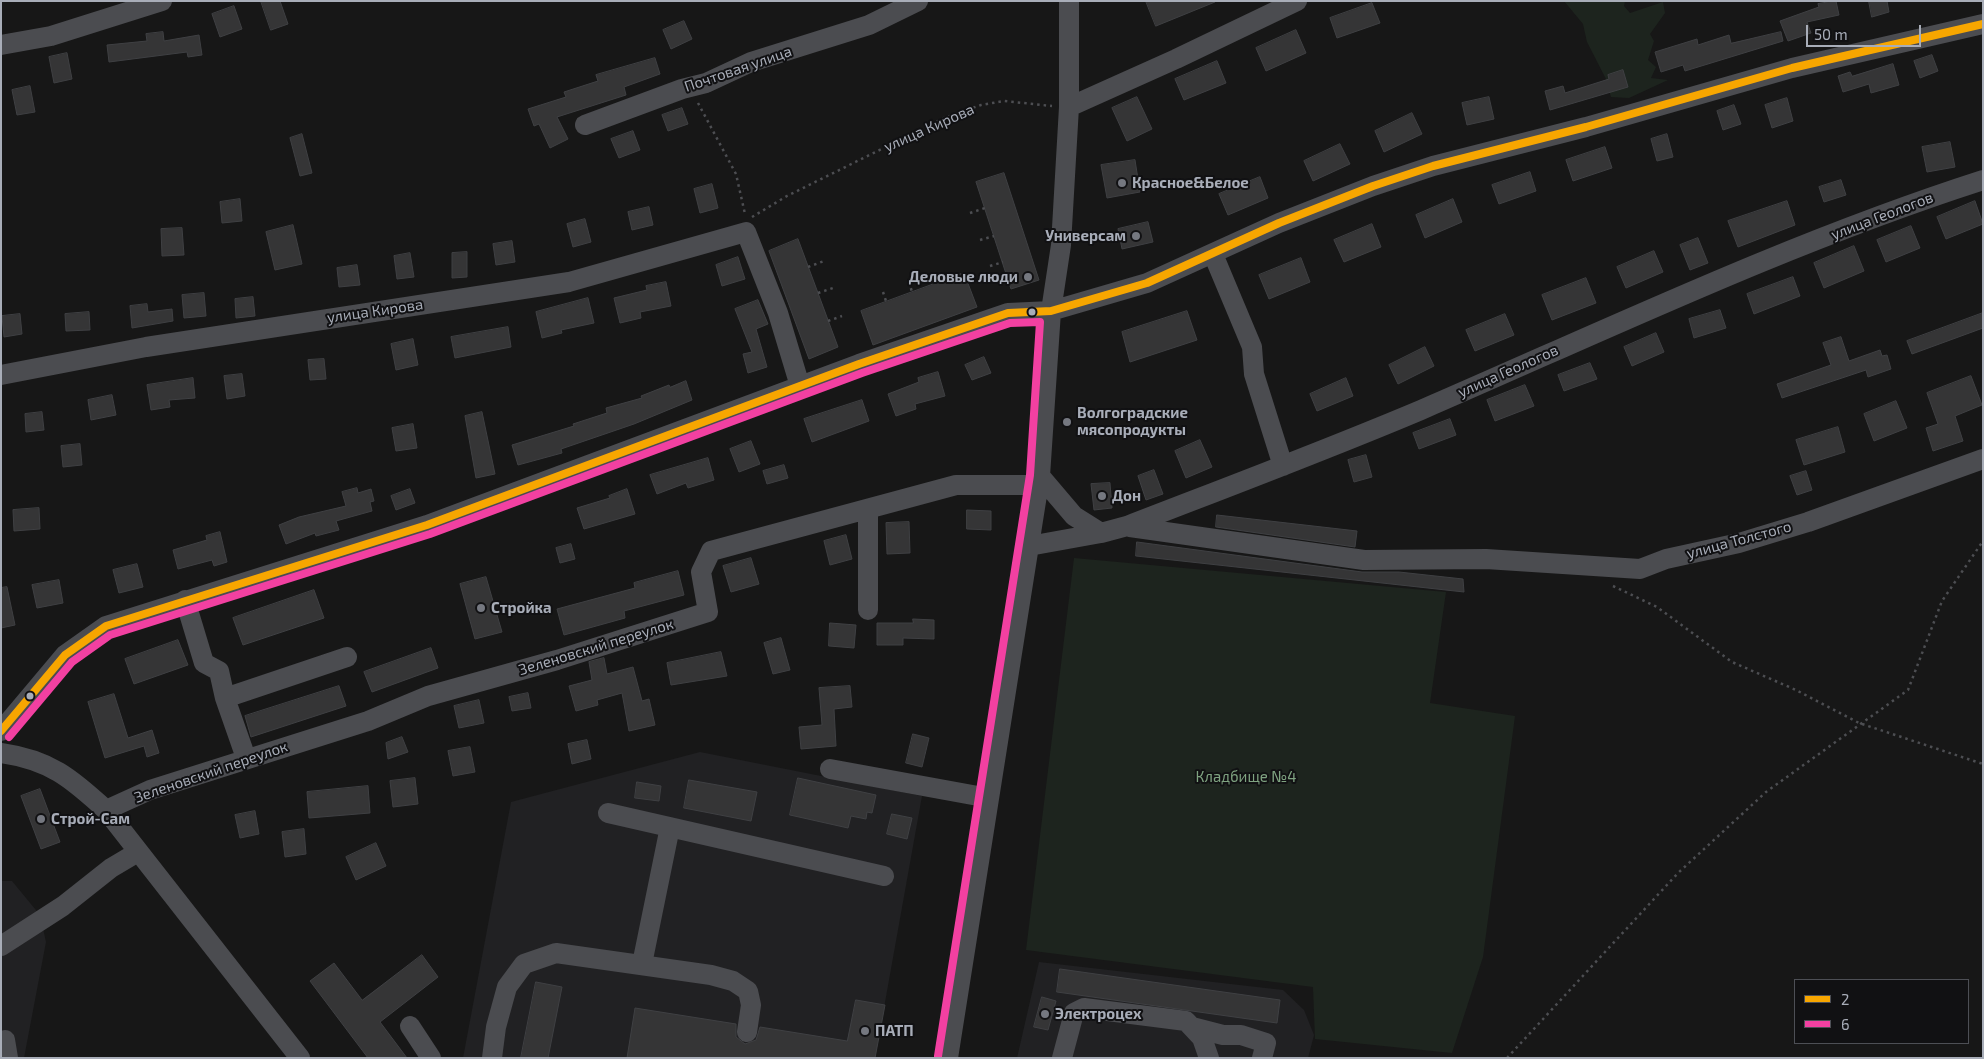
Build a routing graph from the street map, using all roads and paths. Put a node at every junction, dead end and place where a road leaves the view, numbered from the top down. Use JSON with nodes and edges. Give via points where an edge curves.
{"nodes":[{"id":1,"x":162,"y":1,"type":"edge"},
{"id":2,"x":918,"y":1,"type":"edge"},
{"id":3,"x":1069,"y":1,"type":"edge"},
{"id":4,"x":1297,"y":1,"type":"edge"},
{"id":5,"x":1983,"y":24,"type":"edge"},
{"id":6,"x":1,"y":45,"type":"edge"},
{"id":7,"x":682,"y":89,"type":"junction"},
{"id":8,"x":1069,"y":107,"type":"junction"},
{"id":9,"x":585,"y":125,"type":"dead end"},
{"id":10,"x":1983,"y":180,"type":"edge"},
{"id":11,"x":985,"y":208,"type":"dead end"},
{"id":12,"x":970,"y":213,"type":"dead end"},
{"id":13,"x":994,"y":236,"type":"dead end"},
{"id":14,"x":980,"y":240,"type":"dead end"},
{"id":15,"x":1213,"y":254,"type":"junction"},
{"id":16,"x":824,"y":261,"type":"dead end"},
{"id":17,"x":1002,"y":262,"type":"dead end"},
{"id":18,"x":808,"y":266,"type":"dead end"},
{"id":19,"x":990,"y":266,"type":"dead end"},
{"id":20,"x":934,"y":273,"type":"dead end"},
{"id":21,"x":909,"y":282,"type":"dead end"},
{"id":22,"x":938,"y":282,"type":"dead end"},
{"id":23,"x":833,"y":288,"type":"dead end"},
{"id":24,"x":883,"y":292,"type":"dead end"},
{"id":25,"x":912,"y":292,"type":"dead end"},
{"id":26,"x":818,"y":294,"type":"dead end"},
{"id":27,"x":886,"y":301,"type":"dead end"},
{"id":28,"x":1051,"y":311,"type":"junction"},
{"id":29,"x":842,"y":316,"type":"dead end"},
{"id":30,"x":828,"y":320,"type":"dead end"},
{"id":31,"x":1,"y":375,"type":"edge"},
{"id":32,"x":800,"y":386,"type":"junction"},
{"id":33,"x":1983,"y":459,"type":"edge"},
{"id":34,"x":1283,"y":466,"type":"junction"},
{"id":35,"x":1040,"y":481,"type":"junction"},
{"id":36,"x":868,"y":509,"type":"junction"},
{"id":37,"x":1128,"y":526,"type":"junction"},
{"id":38,"x":1101,"y":533,"type":"junction"},
{"id":39,"x":1983,"y":541,"type":"edge"},
{"id":40,"x":1029,"y":546,"type":"junction"},
{"id":41,"x":1605,"y":582,"type":"dead end"},
{"id":42,"x":185,"y":600,"type":"junction"},
{"id":43,"x":868,"y":610,"type":"dead end"},
{"id":44,"x":347,"y":657,"type":"dead end"},
{"id":45,"x":225,"y":698,"type":"junction"},
{"id":46,"x":1859,"y":723,"type":"junction"},
{"id":47,"x":1,"y":730,"type":"edge"},
{"id":48,"x":1,"y":753,"type":"edge"},
{"id":49,"x":246,"y":758,"type":"junction"},
{"id":50,"x":1983,"y":764,"type":"edge"},
{"id":51,"x":830,"y":769,"type":"dead end"},
{"id":52,"x":989,"y":798,"type":"junction"},
{"id":53,"x":106,"y":810,"type":"junction"},
{"id":54,"x":608,"y":813,"type":"dead end"},
{"id":55,"x":670,"y":827,"type":"junction"},
{"id":56,"x":138,"y":852,"type":"junction"},
{"id":57,"x":884,"y":876,"type":"dead end"},
{"id":58,"x":1,"y":946,"type":"edge"},
{"id":59,"x":642,"y":964,"type":"junction"},
{"id":60,"x":410,"y":1026,"type":"dead end"},
{"id":61,"x":1192,"y":1028,"type":"junction"},
{"id":62,"x":747,"y":1032,"type":"dead end"},
{"id":63,"x":300,"y":1058,"type":"edge"},
{"id":64,"x":430,"y":1058,"type":"edge"},
{"id":65,"x":492,"y":1058,"type":"edge"},
{"id":66,"x":948,"y":1058,"type":"edge"},
{"id":67,"x":1062,"y":1058,"type":"edge"},
{"id":68,"x":1209,"y":1058,"type":"edge"},
{"id":69,"x":1262,"y":1058,"type":"edge"},
{"id":70,"x":1507,"y":1058,"type":"edge"}],
"edges":[{"from":1,"to":6,"type":"street","via":[[51,36]]},
{"from":2,"to":7,"type":"street","name":"Почтовая улица","via":[[869,25],[751,62],[706,83]]},
{"from":3,"to":8,"type":"street"},
{"from":4,"to":8,"type":"street"},
{"from":5,"to":15,"type":"street","via":[[1792,68],[1433,166],[1296,216]]},
{"from":7,"to":8,"type":"path","name":"улица Кирова","via":[[696,97],[736,174],[745,221],[787,196],[944,118],[972,108],[1004,101]]},
{"from":7,"to":9,"type":"street","name":"Почтовая улица"},
{"from":8,"to":28,"type":"street","via":[[1062,245]]},
{"from":10,"to":34,"type":"street","name":"улица Геологов","via":[[1914,202],[1775,258]]},
{"from":11,"to":12,"type":"path"},
{"from":13,"to":14,"type":"path"},
{"from":15,"to":28,"type":"street","via":[[1147,283]]},
{"from":15,"to":34,"type":"street","via":[[1252,348],[1254,374]]},
{"from":16,"to":18,"type":"path"},
{"from":17,"to":19,"type":"path"},
{"from":20,"to":22,"type":"path"},
{"from":21,"to":25,"type":"path"},
{"from":23,"to":26,"type":"path"},
{"from":24,"to":27,"type":"path"},
{"from":28,"to":32,"type":"street","via":[[1008,313]]},
{"from":28,"to":35,"type":"street"},
{"from":29,"to":30,"type":"path"},
{"from":31,"to":32,"type":"street","name":"улица Кирова","via":[[156,345],[569,282],[746,232],[778,313]]},
{"from":32,"to":42,"type":"street","via":[[427,525]]},
{"from":33,"to":37,"type":"street","name":"улица Толстого","via":[[1808,522],[1739,543],[1666,559],[1640,569],[1486,559],[1364,560]]},
{"from":34,"to":37,"type":"street","name":"улица Геологов"},
{"from":35,"to":36,"type":"street","name":"Зеленовский переулок","via":[[956,485]]},
{"from":35,"to":38,"type":"street","via":[[1074,516]]},
{"from":35,"to":40,"type":"street"},
{"from":36,"to":43,"type":"street"},
{"from":36,"to":49,"type":"street","name":"Зеленовский переулок","via":[[711,552],[701,572],[708,612],[557,660],[428,696],[368,721]]},
{"from":37,"to":38,"type":"street","name":"улица Геологов"},
{"from":38,"to":40,"type":"street","name":"улица Геологов"},
{"from":39,"to":46,"type":"path","via":[[1942,601],[1908,690]]},
{"from":40,"to":52,"type":"street"},
{"from":41,"to":46,"type":"path","via":[[1657,607],[1732,662]]},
{"from":42,"to":45,"type":"street","via":[[204,663],[219,671]]},
{"from":42,"to":47,"type":"street","via":[[106,626],[80,644],[65,655]]},
{"from":44,"to":45,"type":"street"},
{"from":45,"to":49,"type":"street"},
{"from":46,"to":50,"type":"path"},
{"from":46,"to":70,"type":"path","via":[[1766,792],[1678,873]]},
{"from":48,"to":53,"type":"street","via":[[26,757],[52,767]]},
{"from":49,"to":53,"type":"street","name":"Зеленовский переулок","via":[[150,790]]},
{"from":51,"to":52,"type":"street"},
{"from":52,"to":66,"type":"street"},
{"from":53,"to":56,"type":"street"},
{"from":54,"to":55,"type":"street"},
{"from":55,"to":57,"type":"street"},
{"from":55,"to":59,"type":"street"},
{"from":56,"to":58,"type":"street"},
{"from":56,"to":63,"type":"street"},
{"from":59,"to":62,"type":"street","via":[[733,981],[748,992],[751,1005]]},
{"from":59,"to":65,"type":"street","via":[[556,953],[524,964],[507,987]]},
{"from":60,"to":64,"type":"street"},
{"from":61,"to":67,"type":"street","via":[[1186,1021],[1084,1008],[1074,1013]]},
{"from":61,"to":68,"type":"street","via":[[1202,1038]]},
{"from":61,"to":69,"type":"street","via":[[1223,1036],[1241,1035],[1266,1043]]}]}
